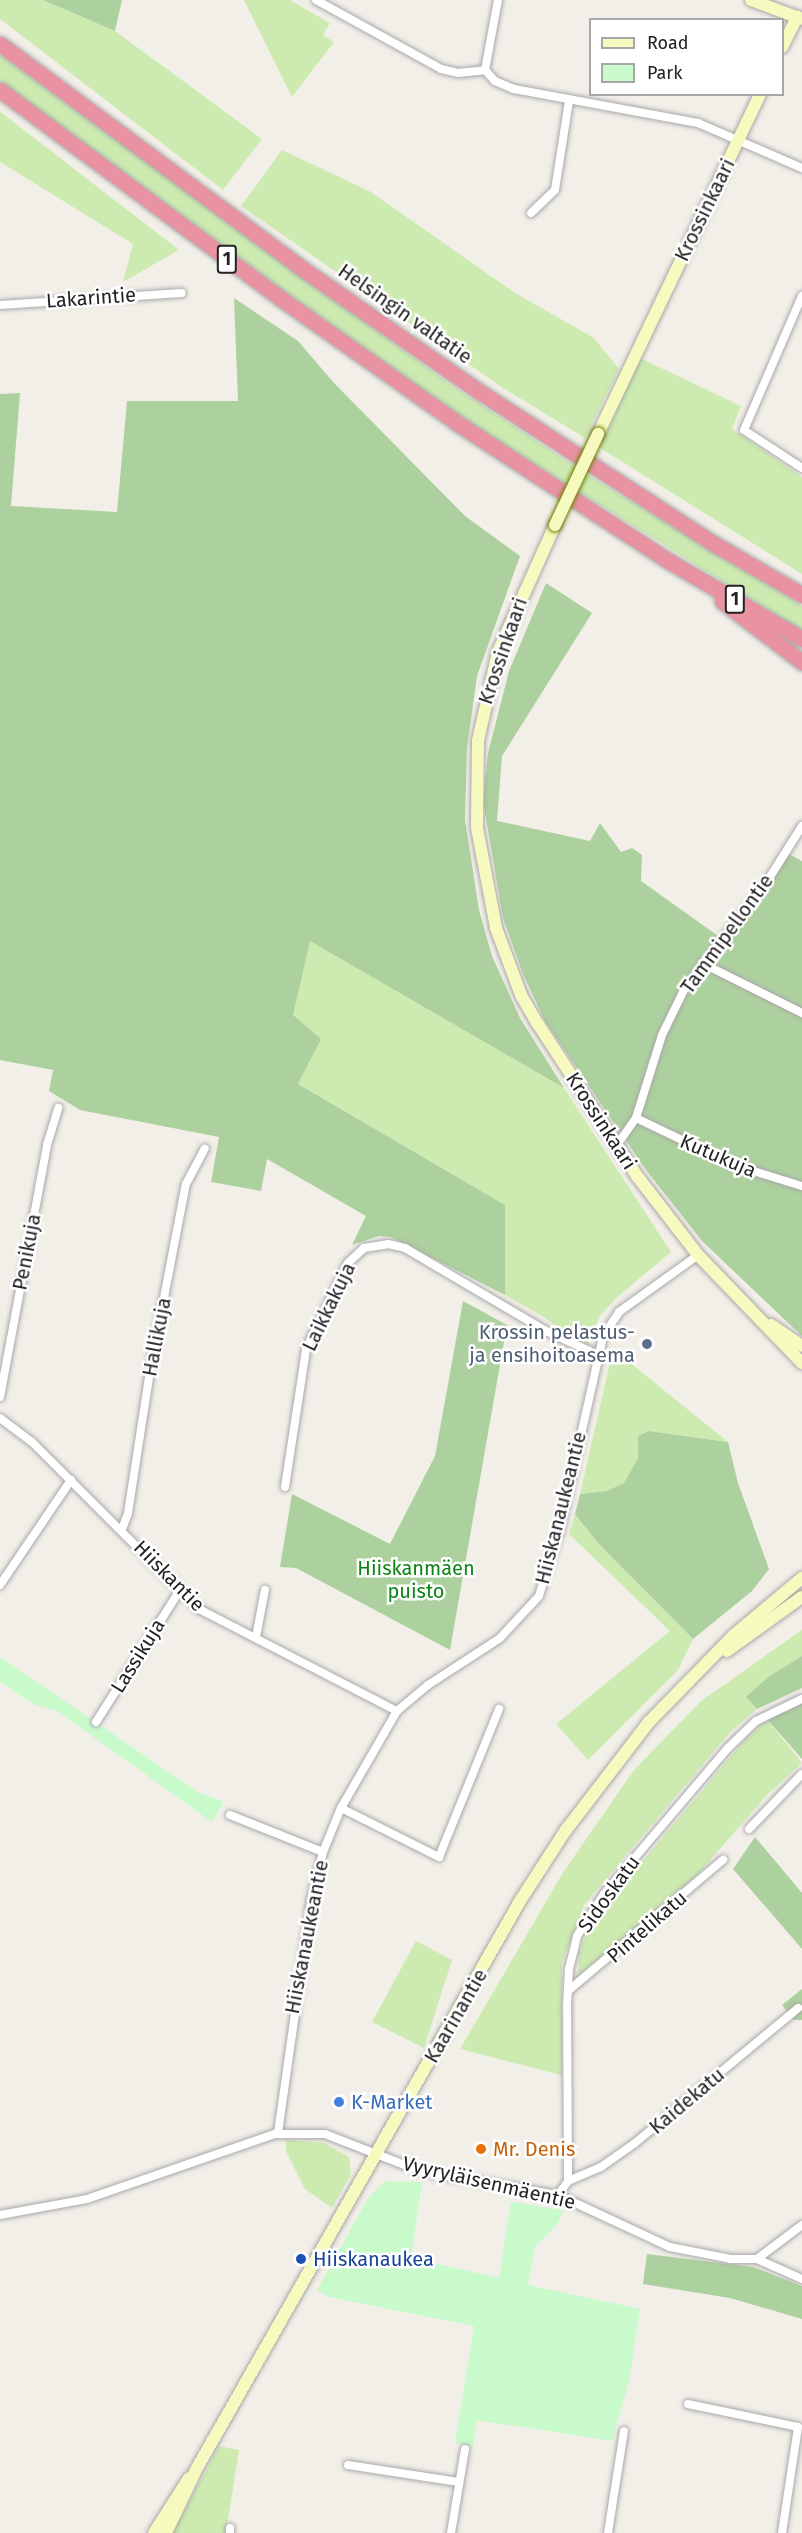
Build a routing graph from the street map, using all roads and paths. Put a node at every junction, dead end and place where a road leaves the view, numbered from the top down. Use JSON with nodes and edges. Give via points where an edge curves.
{"nodes":[{"id":1,"x":316,"y":0,"type":"edge"},
{"id":2,"x":498,"y":0,"type":"edge"},
{"id":3,"x":751,"y":0,"type":"edge"},
{"id":4,"x":799,"y":18,"type":"edge"},
{"id":5,"x":0,"y":44,"type":"edge"},
{"id":6,"x":784,"y":45,"type":"edge"},
{"id":7,"x":485,"y":70,"type":"junction"},
{"id":8,"x":0,"y":90,"type":"edge"},
{"id":9,"x":759,"y":96,"type":"edge"},
{"id":10,"x":569,"y":101,"type":"junction"},
{"id":11,"x":738,"y":141,"type":"junction"},
{"id":12,"x":802,"y":168,"type":"edge"},
{"id":13,"x":531,"y":213,"type":"dead end"},
{"id":14,"x":182,"y":293,"type":"dead end"},
{"id":15,"x":802,"y":296,"type":"edge"},
{"id":16,"x":0,"y":305,"type":"edge"},
{"id":17,"x":802,"y":468,"type":"edge"},
{"id":18,"x":667,"y":560,"type":"junction"},
{"id":19,"x":802,"y":595,"type":"edge"},
{"id":20,"x":802,"y":639,"type":"edge"},
{"id":21,"x":802,"y":662,"type":"edge"},
{"id":22,"x":802,"y":826,"type":"edge"},
{"id":23,"x":702,"y":963,"type":"junction"},
{"id":24,"x":802,"y":1013,"type":"edge"},
{"id":25,"x":58,"y":1108,"type":"dead end"},
{"id":26,"x":636,"y":1118,"type":"junction"},
{"id":27,"x":616,"y":1144,"type":"junction"},
{"id":28,"x":205,"y":1149,"type":"dead end"},
{"id":29,"x":802,"y":1186,"type":"edge"},
{"id":30,"x":698,"y":1255,"type":"junction"},
{"id":31,"x":760,"y":1317,"type":"junction"},
{"id":32,"x":802,"y":1346,"type":"edge"},
{"id":33,"x":596,"y":1354,"type":"junction"},
{"id":34,"x":802,"y":1363,"type":"edge"},
{"id":35,"x":0,"y":1397,"type":"edge"},
{"id":36,"x":0,"y":1418,"type":"edge"},
{"id":37,"x":71,"y":1480,"type":"junction"},
{"id":38,"x":285,"y":1487,"type":"dead end"},
{"id":39,"x":122,"y":1529,"type":"junction"},
{"id":40,"x":802,"y":1578,"type":"edge"},
{"id":41,"x":0,"y":1585,"type":"edge"},
{"id":42,"x":180,"y":1590,"type":"junction"},
{"id":43,"x":265,"y":1590,"type":"dead end"},
{"id":44,"x":802,"y":1596,"type":"edge"},
{"id":45,"x":256,"y":1637,"type":"junction"},
{"id":46,"x":691,"y":1679,"type":"junction"},
{"id":47,"x":802,"y":1699,"type":"edge"},
{"id":48,"x":499,"y":1709,"type":"dead end"},
{"id":49,"x":398,"y":1712,"type":"junction"},
{"id":50,"x":96,"y":1722,"type":"dead end"},
{"id":51,"x":802,"y":1774,"type":"edge"},
{"id":52,"x":341,"y":1808,"type":"junction"},
{"id":53,"x":230,"y":1815,"type":"dead end"},
{"id":54,"x":749,"y":1829,"type":"dead end"},
{"id":55,"x":323,"y":1852,"type":"junction"},
{"id":56,"x":723,"y":1860,"type":"dead end"},
{"id":57,"x":569,"y":1990,"type":"junction"},
{"id":58,"x":798,"y":2008,"type":"dead end"},
{"id":59,"x":263,"y":2135,"type":"junction"},
{"id":60,"x":377,"y":2154,"type":"junction"},
{"id":61,"x":568,"y":2181,"type":"junction"},
{"id":62,"x":558,"y":2195,"type":"junction"},
{"id":63,"x":0,"y":2215,"type":"edge"},
{"id":64,"x":802,"y":2225,"type":"edge"},
{"id":65,"x":757,"y":2259,"type":"junction"},
{"id":66,"x":802,"y":2279,"type":"edge"},
{"id":67,"x":688,"y":2404,"type":"dead end"},
{"id":68,"x":800,"y":2428,"type":"edge"},
{"id":69,"x":624,"y":2431,"type":"dead end"},
{"id":70,"x":465,"y":2449,"type":"dead end"},
{"id":71,"x":348,"y":2465,"type":"dead end"},
{"id":72,"x":197,"y":2468,"type":"junction"},
{"id":73,"x":459,"y":2482,"type":"junction"},
{"id":74,"x":154,"y":2533,"type":"edge"},
{"id":75,"x":166,"y":2533,"type":"edge"},
{"id":76,"x":451,"y":2533,"type":"edge"},
{"id":77,"x":608,"y":2533,"type":"edge"},
{"id":78,"x":782,"y":2533,"type":"edge"}],
"edges":[{"from":1,"to":7,"type":"street","via":[[441,69],[458,73]]},
{"from":2,"to":7,"type":"street"},
{"from":3,"to":4,"type":"street"},
{"from":4,"to":6,"type":"street"},
{"from":5,"to":19,"type":"highway","name":"Helsingin valtatie","number":"1","via":[[281,253],[477,390],[701,536]]},
{"from":7,"to":10,"type":"street","via":[[503,87]]},
{"from":8,"to":18,"type":"highway","number":"1","via":[[326,331],[503,454]]},
{"from":9,"to":11,"type":"street","name":"Krossinkaari"},
{"from":10,"to":11,"type":"street","via":[[699,123]]},
{"from":10,"to":13,"type":"street","via":[[555,190]]},
{"from":11,"to":12,"type":"street"},
{"from":11,"to":27,"type":"street","name":"Krossinkaari","bridge":true,"via":[[510,621],[489,679],[478,741],[477,828],[487,899],[521,995]]},
{"from":14,"to":16,"type":"street","name":"Lakarintie"},
{"from":15,"to":17,"type":"street","via":[[744,430]]},
{"from":18,"to":20,"type":"highway","number":"1"},
{"from":18,"to":21,"type":"highway"},
{"from":22,"to":23,"type":"street","name":"Tammipellontie","via":[[768,880]]},
{"from":23,"to":24,"type":"street"},
{"from":23,"to":26,"type":"street","name":"Tammipellontie","via":[[662,1035]]},
{"from":25,"to":35,"type":"street","name":"Penikuja","via":[[47,1146]]},
{"from":26,"to":27,"type":"street","name":"Tammipellontie"},
{"from":26,"to":29,"type":"street","name":"Kutukuja","via":[[734,1165]]},
{"from":27,"to":30,"type":"street","name":"Krossinkaari"},
{"from":28,"to":39,"type":"street","name":"Hallikuja","via":[[186,1184]]},
{"from":30,"to":31,"type":"street","name":"Krossinkaari"},
{"from":30,"to":33,"type":"street","name":"Hiiskanaukeantie","via":[[619,1312]]},
{"from":31,"to":32,"type":"street","name":"Krossinkaari"},
{"from":31,"to":34,"type":"street","name":"Krossinkaari"},
{"from":33,"to":38,"type":"street","name":"Laikkakuja","via":[[544,1330],[405,1248],[388,1244],[364,1248],[348,1263],[306,1349]]},
{"from":33,"to":49,"type":"street","name":"Hiiskanaukeantie","via":[[560,1529],[539,1596],[500,1638],[428,1685]]},
{"from":36,"to":37,"type":"street","name":"Hiiskantie"},
{"from":37,"to":39,"type":"street","name":"Hiiskantie"},
{"from":37,"to":41,"type":"street"},
{"from":39,"to":42,"type":"street","name":"Hiiskantie"},
{"from":40,"to":46,"type":"street","name":"Kaarinantie","via":[[734,1635]]},
{"from":42,"to":45,"type":"street","name":"Hiiskantie","via":[[205,1613]]},
{"from":42,"to":50,"type":"street","name":"Lassikuja"},
{"from":43,"to":45,"type":"street"},
{"from":44,"to":46,"type":"street","name":"Kaarinantie"},
{"from":45,"to":49,"type":"street","name":"Hiiskantie"},
{"from":46,"to":60,"type":"street","name":"Kaarinantie","via":[[619,1756],[566,1830],[520,1901]]},
{"from":47,"to":57,"type":"street","name":"Sidoskatu","via":[[773,1710],[742,1734],[604,1894],[585,1922],[572,1952]]},
{"from":48,"to":52,"type":"street","via":[[439,1857]]},
{"from":49,"to":52,"type":"street","name":"Hiiskanaukeantie"},
{"from":51,"to":54,"type":"street"},
{"from":52,"to":55,"type":"street","name":"Hiiskanaukeantie"},
{"from":53,"to":55,"type":"street"},
{"from":55,"to":59,"type":"street","name":"Hiiskanaukeantie","via":[[297,1987],[278,2133]]},
{"from":56,"to":57,"type":"street","name":"Pintelikatu"},
{"from":57,"to":61,"type":"street","name":"Sidoskatu"},
{"from":58,"to":61,"type":"street","name":"Kaidekatu","via":[[636,2143],[601,2167]]},
{"from":59,"to":60,"type":"street","name":"Hiiskanaukeantie","via":[[325,2134]]},
{"from":59,"to":63,"type":"street","name":"Hiiskanaukeantie","via":[[87,2199]]},
{"from":60,"to":62,"type":"street","name":"Vyyryläisenmäentie","via":[[420,2171]]},
{"from":60,"to":72,"type":"street","name":"Kaarinantie"},
{"from":61,"to":62,"type":"street"},
{"from":62,"to":65,"type":"street","name":"Vyyryläisenmäentie","via":[[670,2247],[731,2259]]},
{"from":64,"to":65,"type":"street"},
{"from":65,"to":66,"type":"street","name":"Vyyryläisenmäentie"},
{"from":67,"to":68,"type":"street"},
{"from":68,"to":78,"type":"street"},
{"from":69,"to":77,"type":"street"},
{"from":70,"to":73,"type":"street"},
{"from":71,"to":73,"type":"street"},
{"from":72,"to":74,"type":"street","name":"Kaarinantie"},
{"from":72,"to":75,"type":"street","name":"Kaarinantie"},
{"from":73,"to":76,"type":"street"}]}
